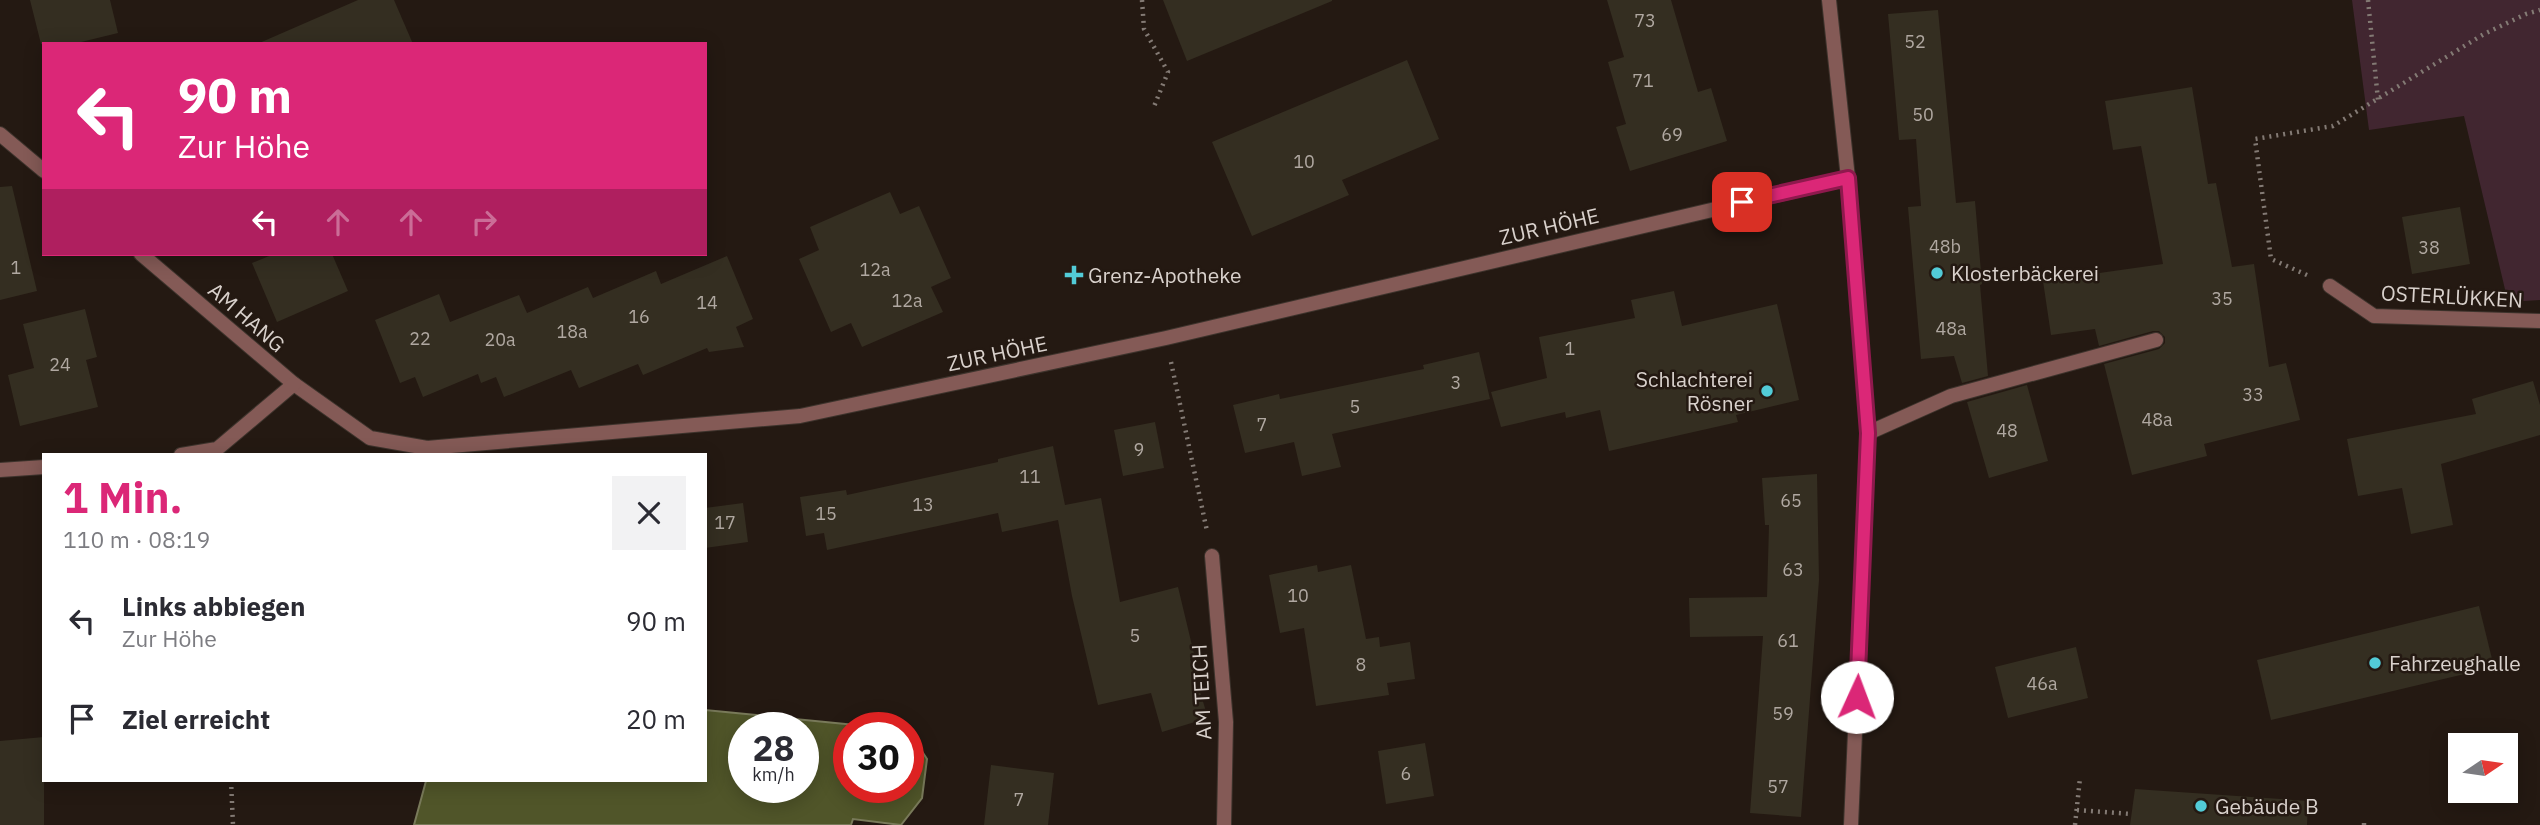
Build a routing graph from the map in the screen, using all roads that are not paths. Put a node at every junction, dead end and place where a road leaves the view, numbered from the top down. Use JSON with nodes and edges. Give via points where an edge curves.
{"nodes":[{"id":1,"x":1829,"y":0,"type":"edge"},
{"id":2,"x":0,"y":134,"type":"edge"},
{"id":3,"x":42,"y":169,"type":"edge"},
{"id":4,"x":1848,"y":178,"type":"junction"},
{"id":5,"x":143,"y":256,"type":"edge"},
{"id":6,"x":2330,"y":286,"type":"road end"},
{"id":7,"x":2540,"y":321,"type":"edge"},
{"id":8,"x":2156,"y":340,"type":"dead end"},
{"id":9,"x":294,"y":384,"type":"junction"},
{"id":10,"x":1868,"y":433,"type":"junction"},
{"id":11,"x":193,"y":453,"type":"edge"},
{"id":12,"x":42,"y":467,"type":"edge"},
{"id":13,"x":0,"y":470,"type":"edge"},
{"id":14,"x":1212,"y":556,"type":"road end"},
{"id":15,"x":1224,"y":825,"type":"edge"},
{"id":16,"x":1851,"y":825,"type":"edge"}],
"edges":[{"from":1,"to":4,"type":"street"},
{"from":2,"to":3,"type":"street"},
{"from":4,"to":9,"type":"street","name":"ZUR HÖHE","via":[[1166,338],[800,416],[427,449],[370,438]]},
{"from":4,"to":10,"type":"street"},
{"from":5,"to":9,"type":"street","name":"AM HANG"},
{"from":6,"to":7,"type":"street","name":"OSTERLÜKKEN","via":[[2374,316]]},
{"from":8,"to":10,"type":"street","via":[[1951,396]]},
{"from":9,"to":11,"type":"street","via":[[217,449]]},
{"from":10,"to":16,"type":"street"},
{"from":12,"to":13,"type":"street"},
{"from":14,"to":15,"type":"street","name":"AM TEICH","via":[[1226,722]]}]}
